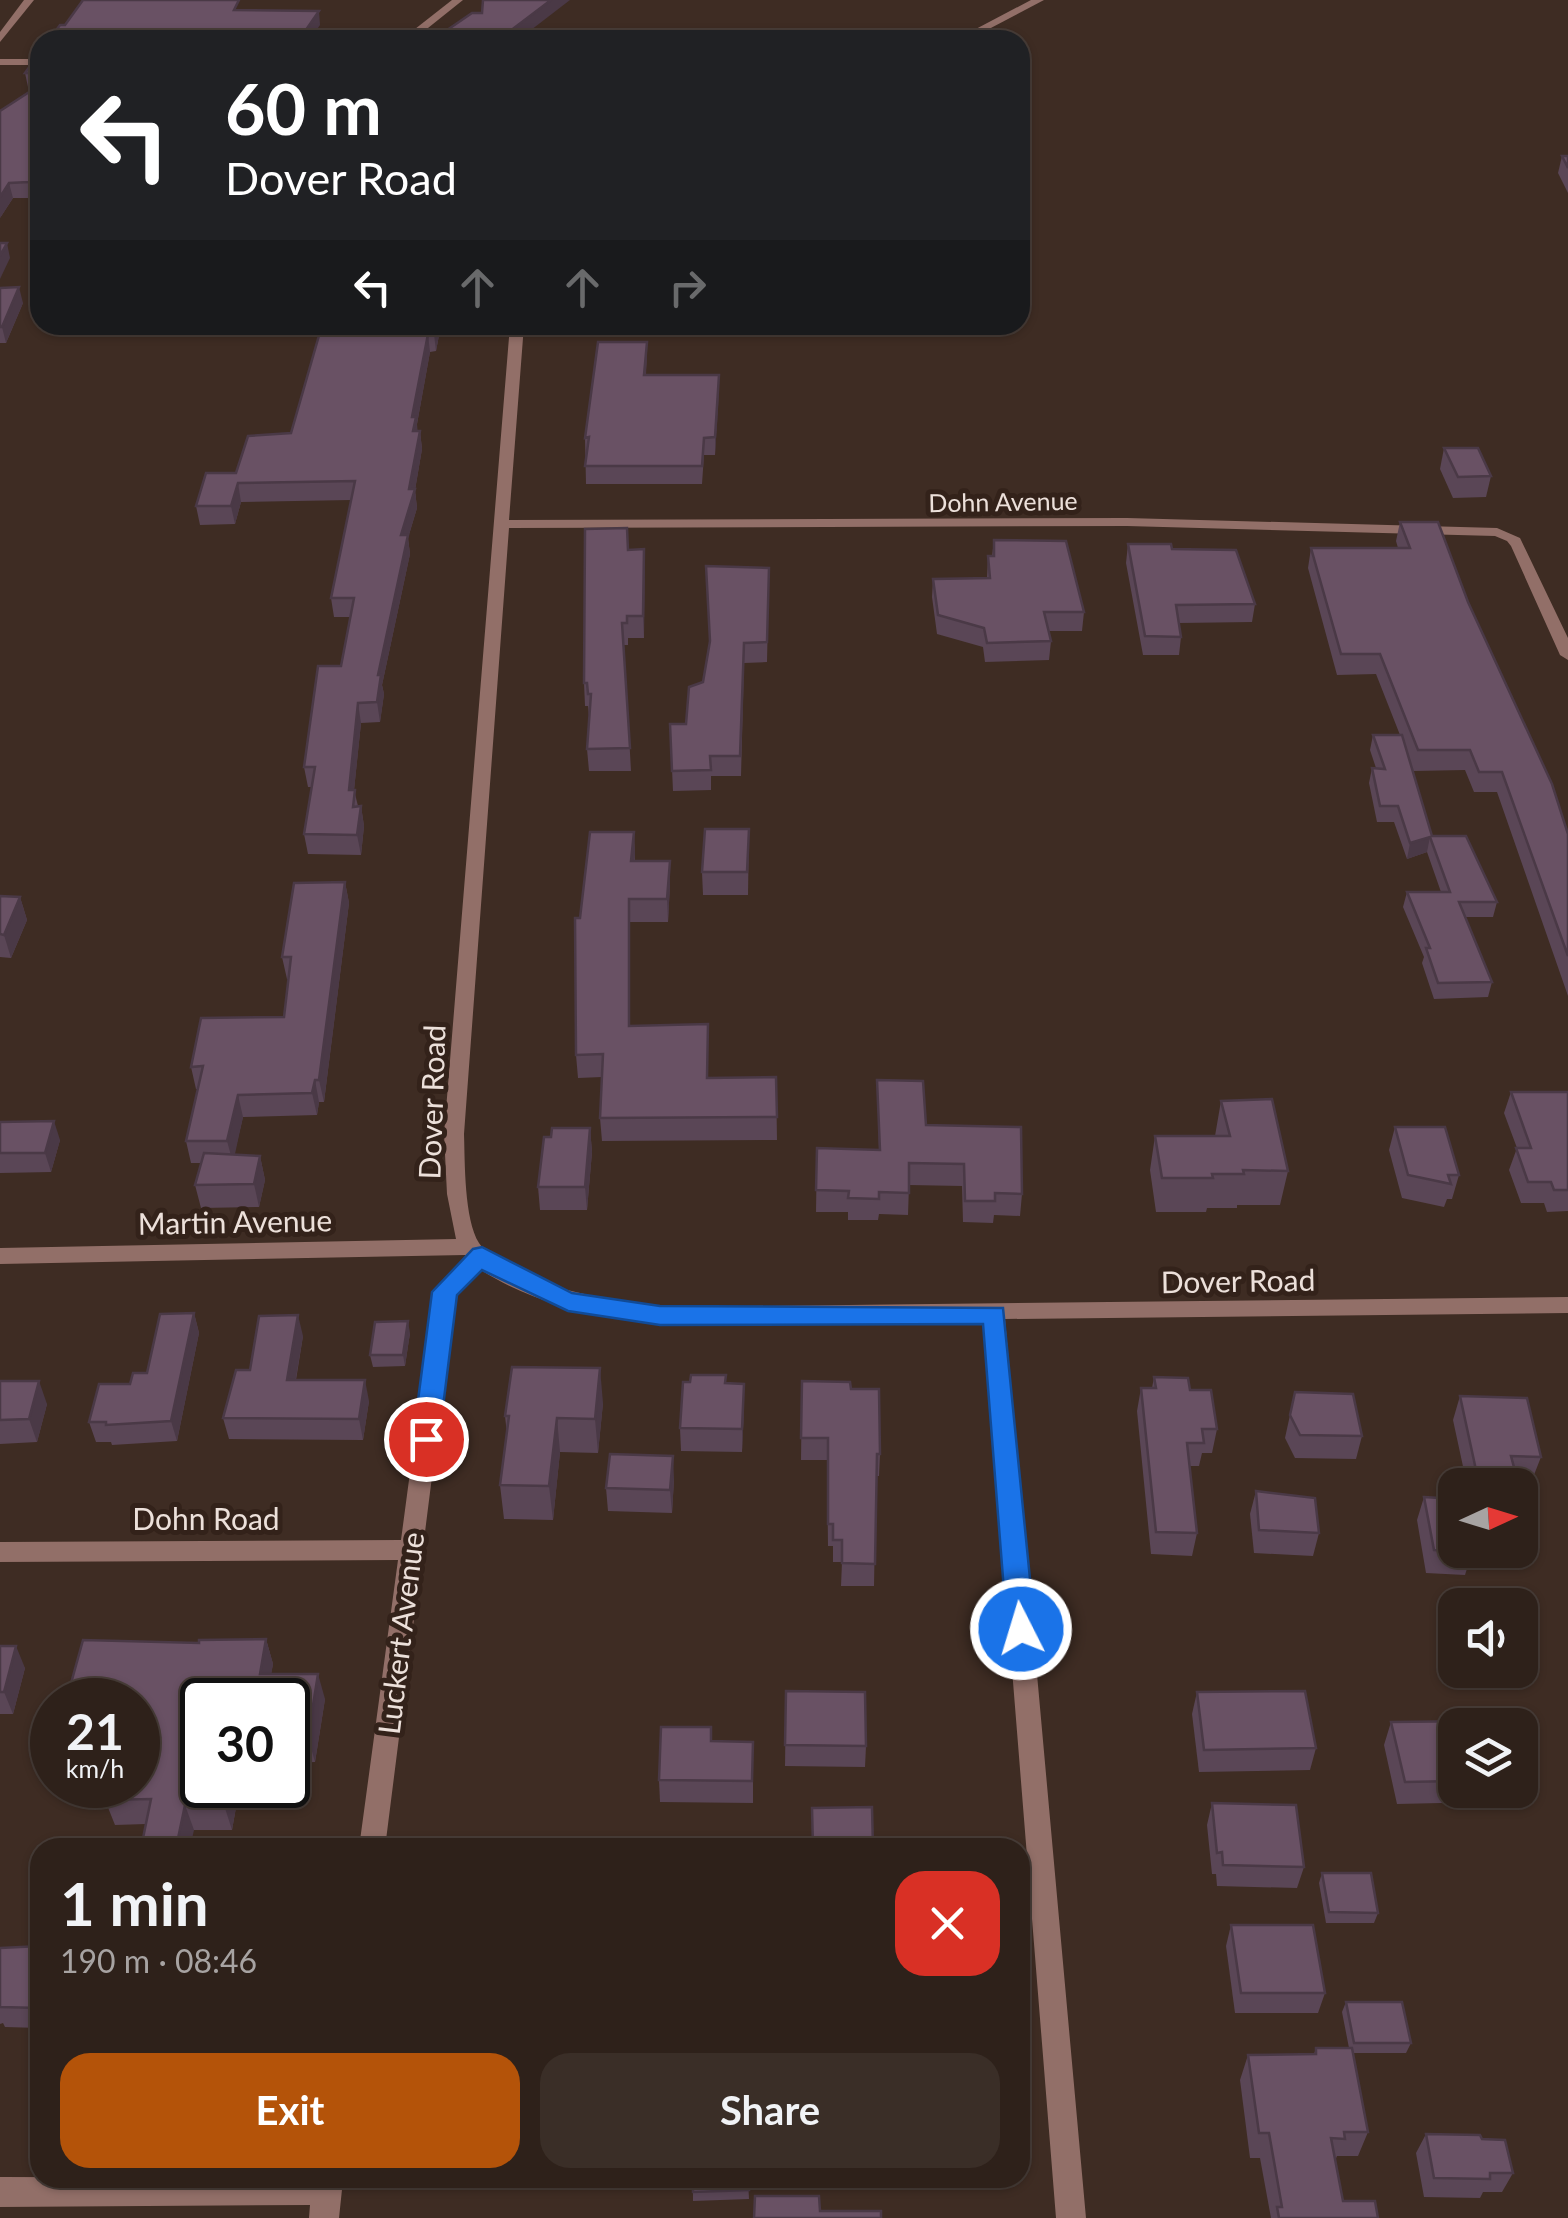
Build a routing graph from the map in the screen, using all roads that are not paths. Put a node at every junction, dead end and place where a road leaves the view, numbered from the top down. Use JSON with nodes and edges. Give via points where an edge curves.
{"nodes":[{"id":1,"x":29,"y":0,"type":"edge"},
{"id":2,"x":458,"y":0,"type":"edge"},
{"id":3,"x":1039,"y":0,"type":"edge"},
{"id":4,"x":419,"y":30,"type":"edge"},
{"id":5,"x":980,"y":30,"type":"edge"},
{"id":6,"x":0,"y":38,"type":"edge"},
{"id":7,"x":0,"y":62,"type":"edge"},
{"id":8,"x":30,"y":62,"type":"edge"},
{"id":9,"x":516,"y":335,"type":"edge"},
{"id":10,"x":500,"y":524,"type":"junction"},
{"id":11,"x":1568,"y":655,"type":"edge"},
{"id":12,"x":476,"y":1252,"type":"junction"},
{"id":13,"x":0,"y":1256,"type":"edge"},
{"id":14,"x":1568,"y":1304,"type":"edge"},
{"id":15,"x":994,"y":1314,"type":"junction"},
{"id":16,"x":412,"y":1550,"type":"junction"},
{"id":17,"x":0,"y":1552,"type":"edge"},
{"id":18,"x":373,"y":1838,"type":"edge"},
{"id":19,"x":0,"y":2192,"type":"edge"},
{"id":20,"x":327,"y":2195,"type":"edge"},
{"id":21,"x":1072,"y":2218,"type":"edge"}],
"edges":[{"from":1,"to":6,"type":"street"},
{"from":2,"to":4,"type":"street"},
{"from":3,"to":5,"type":"street"},
{"from":7,"to":8,"type":"street"},
{"from":9,"to":10,"type":"street","name":"Dover Road"},
{"from":10,"to":11,"type":"street","name":"Dohn Avenue","via":[[1127,522],[1480,530],[1505,534],[1518,546]]},
{"from":10,"to":12,"type":"street","name":"Dover Road","via":[[454,1134],[454,1176]]},
{"from":12,"to":13,"type":"street","name":"Martin Avenue"},
{"from":12,"to":15,"type":"street","name":"Dover Road","via":[[497,1269],[568,1301],[660,1316]]},
{"from":12,"to":16,"type":"street","name":"Luckert Avenue","via":[[445,1292]]},
{"from":14,"to":15,"type":"street","name":"Dover Road"},
{"from":15,"to":21,"type":"street"},
{"from":16,"to":17,"type":"street","name":"Dohn Road"},
{"from":16,"to":18,"type":"street","name":"Luckert Avenue"},
{"from":19,"to":20,"type":"street"}]}
